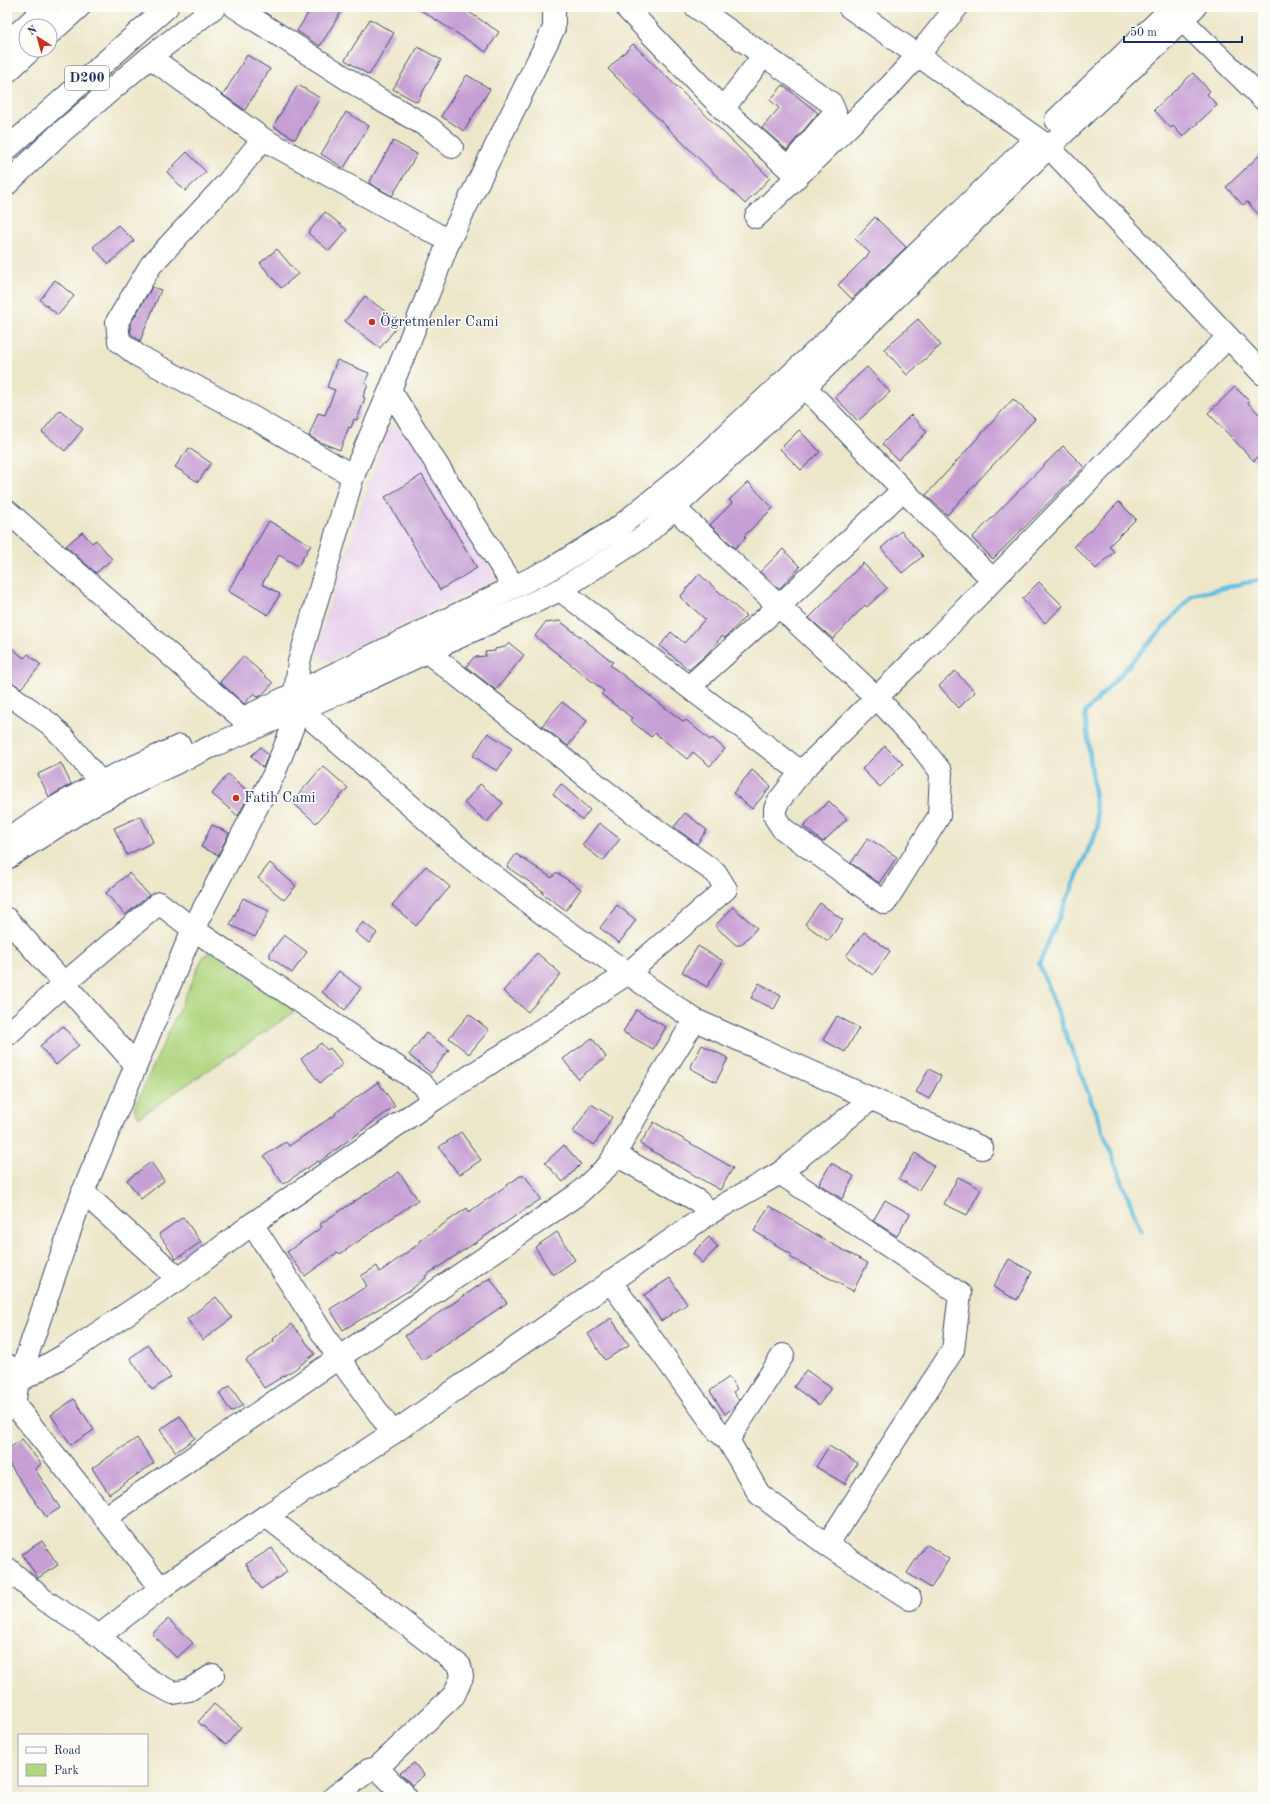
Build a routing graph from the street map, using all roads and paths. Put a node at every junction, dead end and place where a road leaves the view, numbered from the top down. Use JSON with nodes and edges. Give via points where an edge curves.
{"nodes":[{"id":1,"x":47,"y":7,"type":"edge"},
{"id":2,"x":79,"y":7,"type":"edge"},
{"id":3,"x":167,"y":7,"type":"edge"},
{"id":4,"x":215,"y":7,"type":"edge"},
{"id":5,"x":235,"y":7,"type":"edge"},
{"id":6,"x":554,"y":7,"type":"edge"},
{"id":7,"x":628,"y":7,"type":"edge"},
{"id":8,"x":696,"y":7,"type":"edge"},
{"id":9,"x":849,"y":7,"type":"edge"},
{"id":10,"x":958,"y":7,"type":"edge"},
{"id":11,"x":1176,"y":11,"type":"edge"},
{"id":12,"x":40,"y":18,"type":"edge"},
{"id":13,"x":58,"y":26,"type":"edge"},
{"id":14,"x":18,"y":54,"type":"edge"},
{"id":15,"x":764,"y":55,"type":"junction"},
{"id":16,"x":918,"y":55,"type":"junction"},
{"id":17,"x":150,"y":57,"type":"junction"},
{"id":18,"x":7,"y":72,"type":"edge"},
{"id":19,"x":1263,"y":99,"type":"edge"},
{"id":20,"x":723,"y":109,"type":"junction"},
{"id":21,"x":263,"y":138,"type":"junction"},
{"id":22,"x":1043,"y":142,"type":"junction"},
{"id":23,"x":452,"y":147,"type":"dead end"},
{"id":24,"x":7,"y":150,"type":"edge"},
{"id":25,"x":7,"y":184,"type":"edge"},
{"id":26,"x":756,"y":217,"type":"dead end"},
{"id":27,"x":449,"y":241,"type":"junction"},
{"id":28,"x":1227,"y":338,"type":"junction"},
{"id":29,"x":1263,"y":374,"type":"edge"},
{"id":30,"x":797,"y":381,"type":"junction"},
{"id":31,"x":390,"y":390,"type":"junction"},
{"id":32,"x":353,"y":476,"type":"junction"},
{"id":33,"x":902,"y":490,"type":"junction"},
{"id":34,"x":674,"y":508,"type":"junction"},
{"id":35,"x":7,"y":511,"type":"edge"},
{"id":36,"x":992,"y":579,"type":"junction"},
{"id":37,"x":514,"y":587,"type":"junction"},
{"id":38,"x":560,"y":590,"type":"junction"},
{"id":39,"x":779,"y":606,"type":"junction"},
{"id":40,"x":426,"y":651,"type":"junction"},
{"id":41,"x":689,"y":687,"type":"junction"},
{"id":42,"x":7,"y":693,"type":"edge"},
{"id":43,"x":877,"y":698,"type":"junction"},
{"id":44,"x":298,"y":701,"type":"junction"},
{"id":45,"x":242,"y":719,"type":"junction"},
{"id":46,"x":801,"y":772,"type":"junction"},
{"id":47,"x":100,"y":782,"type":"junction"},
{"id":48,"x":7,"y":839,"type":"edge"},
{"id":49,"x":7,"y":858,"type":"edge"},
{"id":50,"x":7,"y":919,"type":"edge"},
{"id":51,"x":193,"y":929,"type":"junction"},
{"id":52,"x":627,"y":974,"type":"junction"},
{"id":53,"x":65,"y":983,"type":"junction"},
{"id":54,"x":695,"y":1020,"type":"junction"},
{"id":55,"x":7,"y":1035,"type":"edge"},
{"id":56,"x":136,"y":1065,"type":"junction"},
{"id":57,"x":435,"y":1099,"type":"junction"},
{"id":58,"x":872,"y":1099,"type":"junction"},
{"id":59,"x":982,"y":1148,"type":"dead end"},
{"id":60,"x":616,"y":1155,"type":"junction"},
{"id":61,"x":780,"y":1173,"type":"junction"},
{"id":62,"x":83,"y":1192,"type":"junction"},
{"id":63,"x":710,"y":1213,"type":"junction"},
{"id":64,"x":252,"y":1224,"type":"junction"},
{"id":65,"x":179,"y":1279,"type":"junction"},
{"id":66,"x":610,"y":1281,"type":"junction"},
{"id":67,"x":783,"y":1355,"type":"dead end"},
{"id":68,"x":338,"y":1357,"type":"junction"},
{"id":69,"x":13,"y":1373,"type":"edge"},
{"id":70,"x":10,"y":1407,"type":"edge"},
{"id":71,"x":393,"y":1433,"type":"junction"},
{"id":72,"x":728,"y":1440,"type":"junction"},
{"id":73,"x":266,"y":1516,"type":"junction"},
{"id":74,"x":106,"y":1517,"type":"junction"},
{"id":75,"x":827,"y":1545,"type":"junction"},
{"id":76,"x":7,"y":1568,"type":"edge"},
{"id":77,"x":161,"y":1588,"type":"junction"},
{"id":78,"x":910,"y":1599,"type":"dead end"},
{"id":79,"x":99,"y":1636,"type":"junction"},
{"id":80,"x":213,"y":1674,"type":"dead end"},
{"id":81,"x":377,"y":1768,"type":"junction"},
{"id":82,"x":334,"y":1797,"type":"edge"},
{"id":83,"x":406,"y":1797,"type":"edge"}],
"edges":[{"from":1,"to":12,"type":"main road"},
{"from":2,"to":13,"type":"main road"},
{"from":3,"to":24,"type":"main road","number":"D200"},
{"from":4,"to":17,"type":"main road"},
{"from":5,"to":23,"type":"main road","via":[[377,98],[430,128]]},
{"from":6,"to":27,"type":"main road","via":[[554,28]]},
{"from":7,"to":20,"type":"main road"},
{"from":8,"to":15,"type":"main road"},
{"from":9,"to":16,"type":"main road"},
{"from":10,"to":16,"type":"main road"},
{"from":11,"to":19,"type":"main road"},
{"from":11,"to":22,"type":"main road"},
{"from":14,"to":18,"type":"main road"},
{"from":15,"to":20,"type":"main road"},
{"from":15,"to":20,"type":"main road","via":[[831,103],[835,112],[788,168]]},
{"from":16,"to":22,"type":"main road"},
{"from":16,"to":26,"type":"main road"},
{"from":17,"to":21,"type":"main road"},
{"from":17,"to":25,"type":"main road","via":[[58,135]]},
{"from":21,"to":27,"type":"main road"},
{"from":21,"to":32,"type":"main road","via":[[228,182],[151,265],[117,322],[119,341],[137,355],[254,418]]},
{"from":22,"to":28,"type":"main road"},
{"from":22,"to":30,"type":"main road"},
{"from":27,"to":31,"type":"main road"},
{"from":28,"to":29,"type":"main road"},
{"from":28,"to":36,"type":"main road"},
{"from":30,"to":33,"type":"main road"},
{"from":30,"to":34,"type":"main road"},
{"from":30,"to":37,"type":"main road","via":[[620,527],[551,569]]},
{"from":31,"to":32,"type":"main road"},
{"from":31,"to":37,"type":"main road"},
{"from":32,"to":44,"type":"main road","via":[[299,662]]},
{"from":33,"to":36,"type":"main road"},
{"from":33,"to":39,"type":"main road"},
{"from":34,"to":38,"type":"main road","via":[[643,537]]},
{"from":34,"to":39,"type":"main road"},
{"from":35,"to":45,"type":"main road"},
{"from":36,"to":43,"type":"main road"},
{"from":37,"to":44,"type":"main road"},
{"from":38,"to":40,"type":"main road"},
{"from":38,"to":41,"type":"main road"},
{"from":39,"to":41,"type":"main road"},
{"from":39,"to":43,"type":"main road"},
{"from":40,"to":44,"type":"main road"},
{"from":40,"to":52,"type":"main road","via":[[637,816],[716,874],[726,889]]},
{"from":41,"to":46,"type":"main road"},
{"from":42,"to":47,"type":"main road","via":[[50,724]]},
{"from":43,"to":46,"type":"main road"},
{"from":43,"to":46,"type":"main road","via":[[917,741],[941,772],[939,816],[885,903],[782,828],[775,817],[775,809]]},
{"from":44,"to":45,"type":"main road"},
{"from":44,"to":49,"type":"main road","via":[[88,807]]},
{"from":44,"to":51,"type":"main road","via":[[274,776]]},
{"from":44,"to":52,"type":"main road","via":[[469,857]]},
{"from":45,"to":47,"type":"main road"},
{"from":47,"to":48,"type":"main road"},
{"from":50,"to":53,"type":"main road"},
{"from":51,"to":53,"type":"main road","via":[[159,903]]},
{"from":51,"to":56,"type":"main road"},
{"from":51,"to":57,"type":"main road","via":[[422,1084]]},
{"from":52,"to":54,"type":"main road"},
{"from":52,"to":57,"type":"main road"},
{"from":53,"to":55,"type":"main road"},
{"from":53,"to":56,"type":"main road"},
{"from":54,"to":58,"type":"main road"},
{"from":54,"to":60,"type":"main road","via":[[647,1097]]},
{"from":56,"to":62,"type":"main road"},
{"from":57,"to":64,"type":"main road"},
{"from":58,"to":59,"type":"main road"},
{"from":58,"to":61,"type":"main road"},
{"from":60,"to":63,"type":"main road","via":[[698,1201]]},
{"from":60,"to":68,"type":"main road","via":[[609,1166],[578,1194]]},
{"from":61,"to":63,"type":"main road"},
{"from":61,"to":75,"type":"main road","via":[[960,1294],[953,1350]]},
{"from":62,"to":65,"type":"main road"},
{"from":62,"to":69,"type":"main road"},
{"from":63,"to":66,"type":"main road"},
{"from":64,"to":65,"type":"main road"},
{"from":64,"to":68,"type":"main road"},
{"from":65,"to":69,"type":"main road","via":[[65,1355]]},
{"from":66,"to":71,"type":"main road"},
{"from":66,"to":72,"type":"main road","via":[[717,1430]]},
{"from":67,"to":72,"type":"main road"},
{"from":68,"to":71,"type":"main road"},
{"from":68,"to":74,"type":"main road"},
{"from":69,"to":70,"type":"main road"},
{"from":70,"to":74,"type":"main road"},
{"from":71,"to":73,"type":"main road"},
{"from":72,"to":75,"type":"main road","via":[[759,1494]]},
{"from":73,"to":77,"type":"main road"},
{"from":73,"to":81,"type":"main road","via":[[460,1666],[462,1677],[454,1695]]},
{"from":74,"to":77,"type":"main road"},
{"from":75,"to":78,"type":"main road"},
{"from":76,"to":79,"type":"main road","via":[[44,1600]]},
{"from":77,"to":79,"type":"main road"},
{"from":79,"to":80,"type":"main road","via":[[149,1680],[173,1693],[190,1690]]},
{"from":81,"to":82,"type":"main road","via":[[369,1770]]},
{"from":81,"to":83,"type":"main road"}]}
